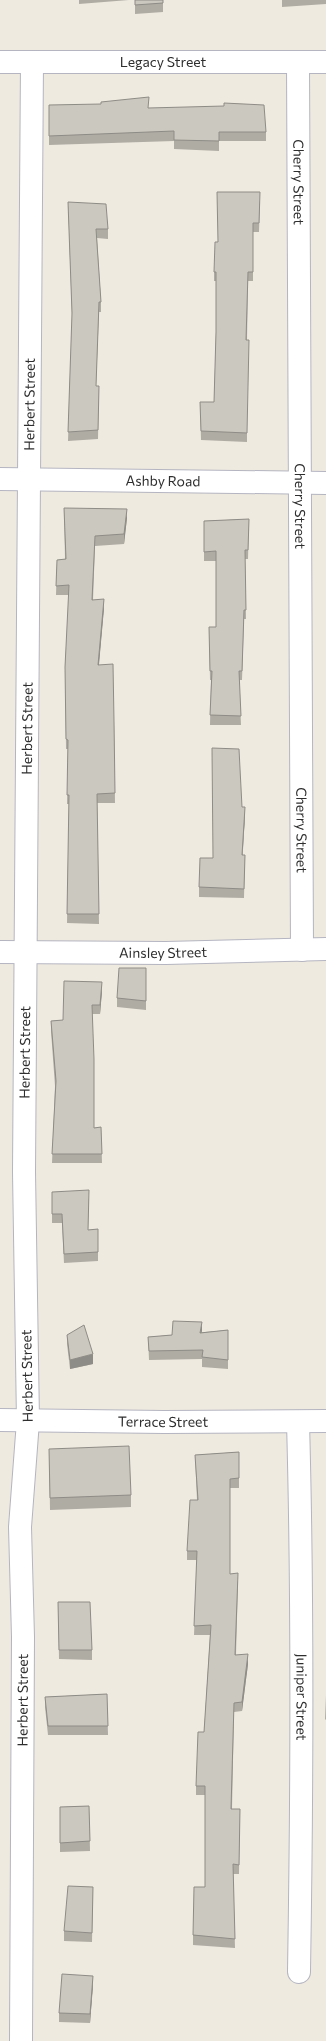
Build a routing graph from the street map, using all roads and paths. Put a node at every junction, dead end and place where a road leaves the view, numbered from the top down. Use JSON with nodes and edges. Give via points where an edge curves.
{"nodes":[{"id":1,"x":0,"y":62,"type":"edge"},
{"id":2,"x":32,"y":62,"type":"junction"},
{"id":3,"x":298,"y":62,"type":"junction"},
{"id":4,"x":326,"y":62,"type":"edge"},
{"id":5,"x":0,"y":479,"type":"edge"},
{"id":6,"x":29,"y":479,"type":"junction"},
{"id":7,"x":301,"y":483,"type":"junction"},
{"id":8,"x":326,"y":483,"type":"edge"},
{"id":9,"x":326,"y":949,"type":"edge"},
{"id":10,"x":302,"y":950,"type":"junction"},
{"id":11,"x":0,"y":952,"type":"edge"},
{"id":12,"x":27,"y":953,"type":"junction"},
{"id":13,"x":0,"y":1420,"type":"edge"},
{"id":14,"x":28,"y":1420,"type":"junction"},
{"id":15,"x":298,"y":1422,"type":"junction"},
{"id":16,"x":326,"y":1422,"type":"edge"},
{"id":17,"x":299,"y":1972,"type":"dead end"},
{"id":18,"x":21,"y":2041,"type":"edge"}],
"edges":[{"from":1,"to":2,"type":"street","name":"Legacy Street"},
{"from":2,"to":3,"type":"street","name":"Legacy Street"},
{"from":2,"to":6,"type":"street","name":"Herbert Street"},
{"from":3,"to":4,"type":"street","name":"Legacy Street"},
{"from":3,"to":7,"type":"street","name":"Cherry Street"},
{"from":5,"to":6,"type":"street","name":"Ashby Road"},
{"from":6,"to":7,"type":"street","name":"Ashby Road"},
{"from":6,"to":12,"type":"street","name":"Herbert Street"},
{"from":7,"to":8,"type":"street","name":"Ashby Road"},
{"from":7,"to":10,"type":"street","name":"Cherry Street"},
{"from":9,"to":10,"type":"street","name":"Ainsley Street"},
{"from":10,"to":12,"type":"street","name":"Ainsley Street"},
{"from":11,"to":12,"type":"street","name":"Ainsley Street"},
{"from":12,"to":14,"type":"street","name":"Herbert Street","via":[[24,1172]]},
{"from":13,"to":14,"type":"street","name":"Terrace Street"},
{"from":14,"to":15,"type":"street","name":"Terrace Street"},
{"from":14,"to":18,"type":"street","name":"Herbert Street","via":[[20,1527],[24,1637]]},
{"from":15,"to":16,"type":"street","name":"Terrace Street"},
{"from":15,"to":17,"type":"street","name":"Juniper Street","via":[[302,1711]]}]}
